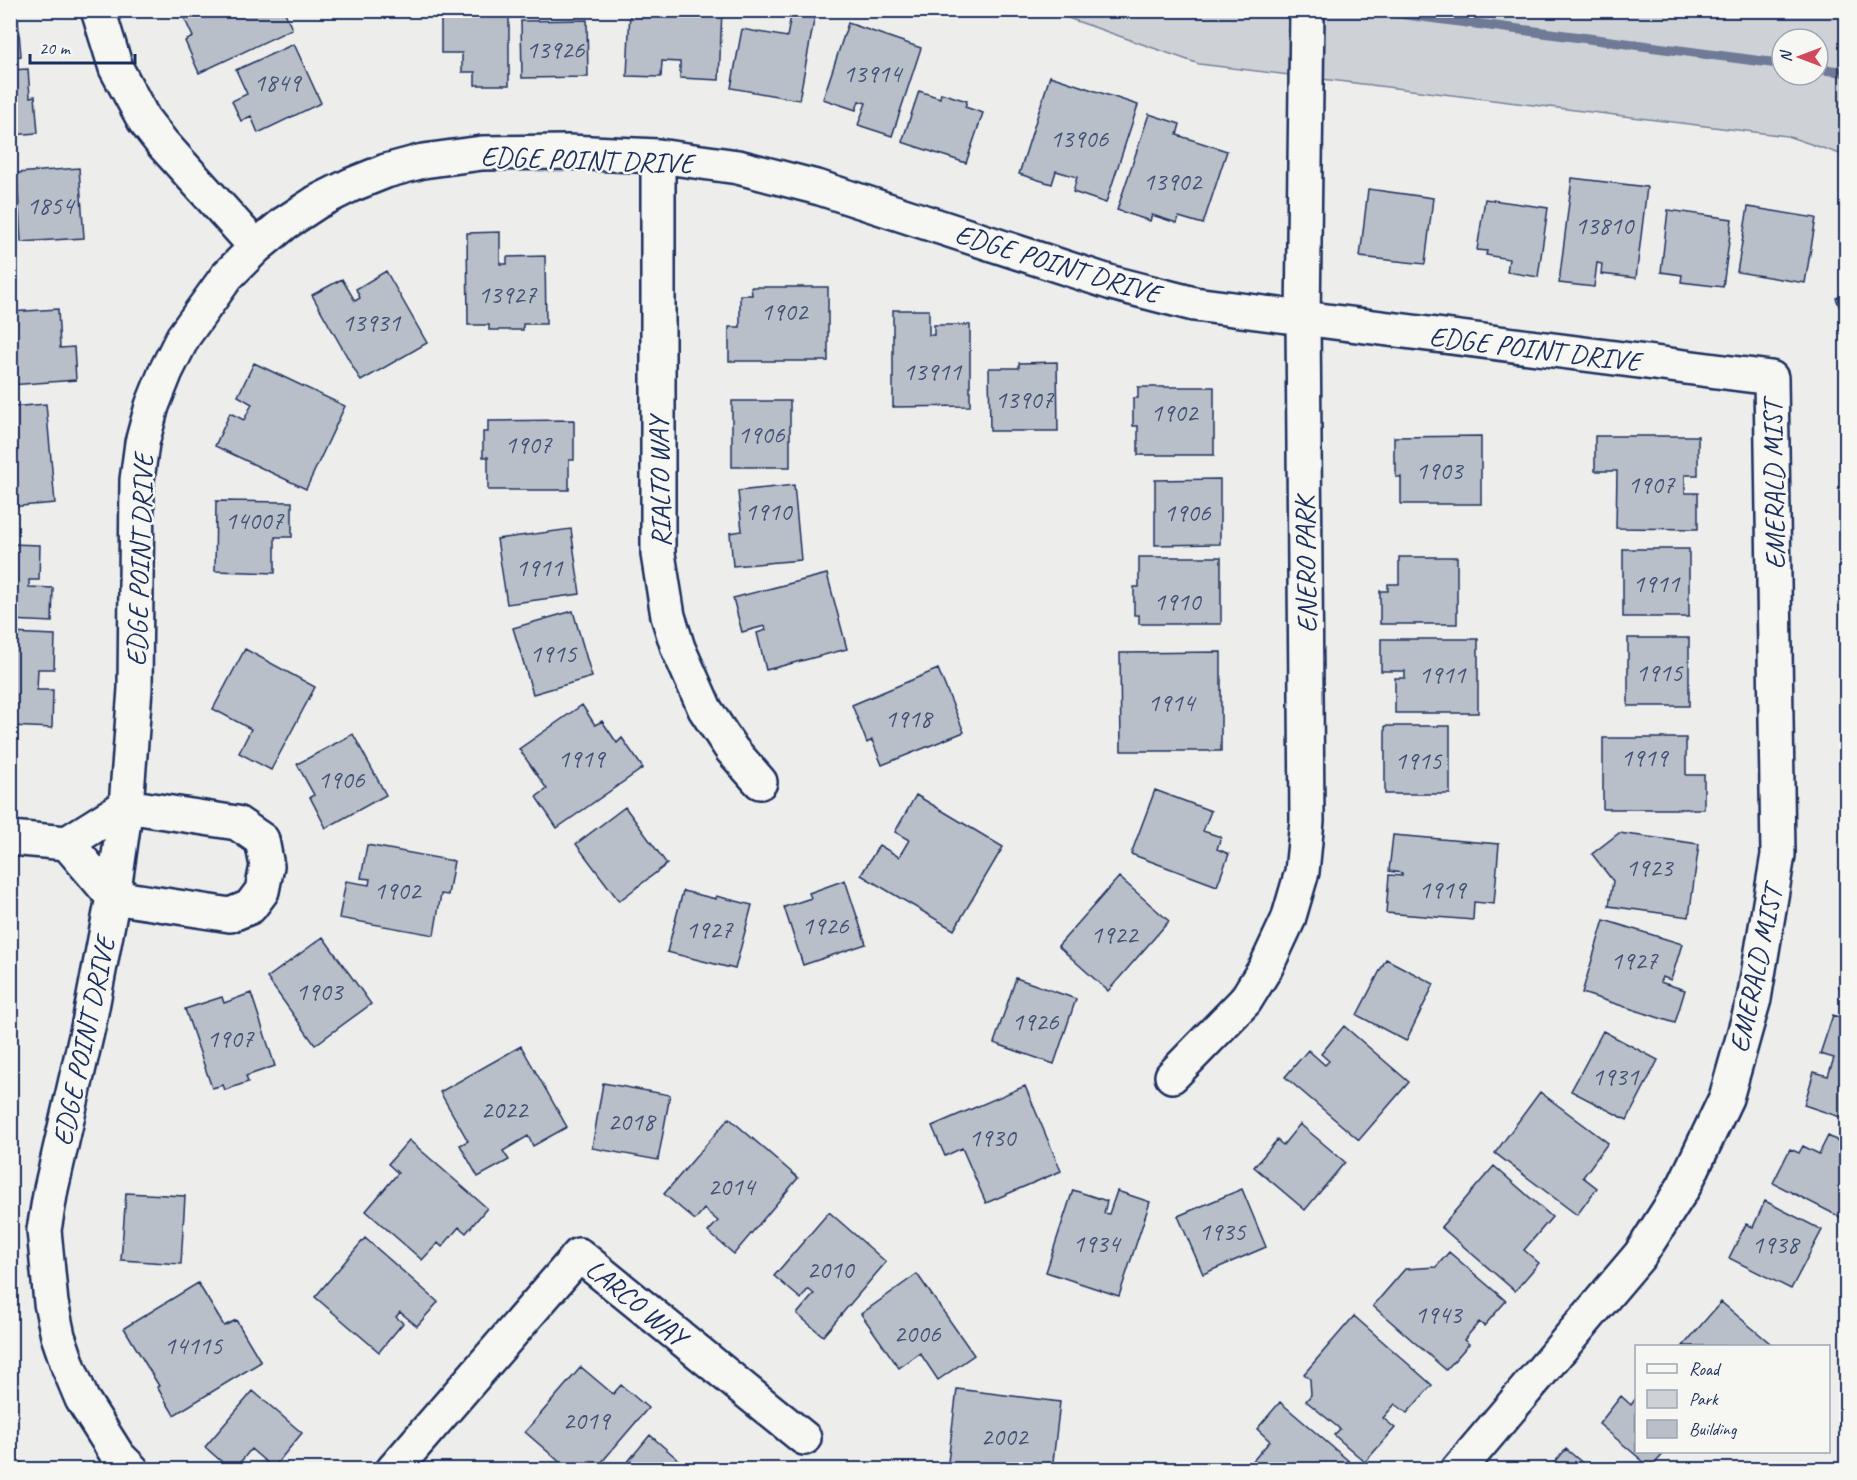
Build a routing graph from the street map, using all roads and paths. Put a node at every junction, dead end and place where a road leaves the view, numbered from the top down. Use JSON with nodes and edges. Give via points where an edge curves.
{"nodes":[{"id":1,"x":98,"y":10,"type":"edge"},
{"id":2,"x":1307,"y":10,"type":"edge"},
{"id":3,"x":658,"y":156,"type":"junction"},
{"id":4,"x":256,"y":247,"type":"junction"},
{"id":5,"x":1303,"y":319,"type":"junction"},
{"id":6,"x":1771,"y":378,"type":"joint"},
{"id":7,"x":760,"y":783,"type":"dead end"},
{"id":8,"x":126,"y":806,"type":"junction"},
{"id":9,"x":10,"y":838,"type":"edge"},
{"id":10,"x":67,"y":843,"type":"junction"},
{"id":11,"x":113,"y":897,"type":"junction"},
{"id":12,"x":1172,"y":1076,"type":"dead end"},
{"id":13,"x":804,"y":1438,"type":"dead end"},
{"id":14,"x":132,"y":1470,"type":"edge"},
{"id":15,"x":393,"y":1470,"type":"edge"},
{"id":16,"x":1458,"y":1470,"type":"edge"}],
"edges":[{"from":1,"to":4,"type":"street","via":[[116,68],[144,120]]},
{"from":2,"to":5,"type":"street","name":"ENERO PARK"},
{"from":3,"to":4,"type":"street","name":"EDGE POINT DRIVE","via":[[482,153],[423,161],[342,189],[285,223]]},
{"from":3,"to":5,"type":"street","name":"EDGE POINT DRIVE","via":[[738,167],[820,188],[1112,283],[1194,304]]},
{"from":3,"to":7,"type":"street","name":"RIALTO WAY","via":[[658,554],[668,616],[705,709]]},
{"from":4,"to":8,"type":"street","name":"EDGE POINT DRIVE","via":[[227,276],[183,337],[152,406],[142,443],[137,480],[135,689]]},
{"from":5,"to":6,"type":"street","name":"EDGE POINT DRIVE"},
{"from":5,"to":12,"type":"street","name":"ENERO PARK","via":[[1307,821],[1302,872],[1288,920],[1245,1001]]},
{"from":6,"to":16,"type":"street","name":"EMERALD MIST","via":[[1778,855],[1754,999],[1726,1098],[1684,1186],[1640,1255]]},
{"from":8,"to":10,"type":"street"},
{"from":8,"to":11,"type":"street","name":"EDGE POINT DRIVE"},
{"from":8,"to":11,"type":"street","via":[[237,823],[262,840],[267,866],[262,891],[250,908],[230,915]]},
{"from":9,"to":10,"type":"street"},
{"from":10,"to":11,"type":"street"},
{"from":11,"to":14,"type":"street","name":"EDGE POINT DRIVE","via":[[44,1230],[51,1303],[69,1368],[82,1399],[118,1456]]},
{"from":13,"to":15,"type":"street","name":"LARCO WAY","via":[[579,1255]]}]}
